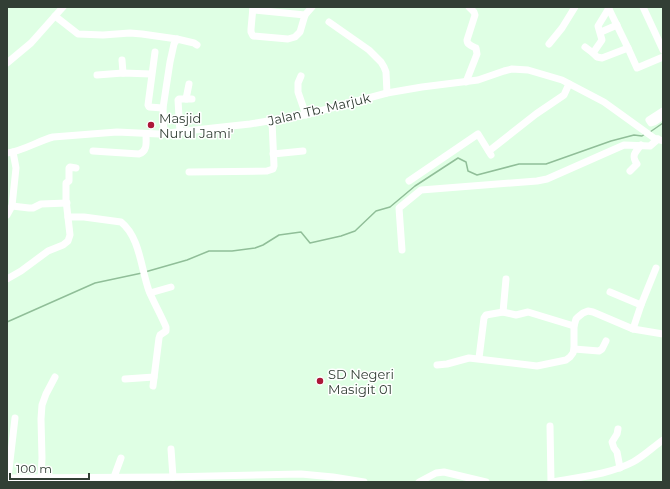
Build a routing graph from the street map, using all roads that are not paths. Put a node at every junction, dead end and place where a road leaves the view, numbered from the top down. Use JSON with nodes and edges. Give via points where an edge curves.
{"nodes":[{"id":1,"x":62,"y":7,"type":"edge"},
{"id":2,"x":312,"y":7,"type":"edge"},
{"id":3,"x":469,"y":7,"type":"edge"},
{"id":4,"x":575,"y":7,"type":"edge"},
{"id":5,"x":643,"y":7,"type":"edge"},
{"id":6,"x":608,"y":8,"type":"edge"},
{"id":7,"x":253,"y":9,"type":"edge"},
{"id":8,"x":305,"y":15,"type":"junction"},
{"id":9,"x":55,"y":16,"type":"junction"},
{"id":10,"x":329,"y":22,"type":"dead end"},
{"id":11,"x":617,"y":25,"type":"junction"},
{"id":12,"x":601,"y":32,"type":"junction"},
{"id":13,"x":177,"y":39,"type":"junction"},
{"id":14,"x":549,"y":44,"type":"dead end"},
{"id":15,"x":197,"y":45,"type":"dead end"},
{"id":16,"x":585,"y":47,"type":"dead end"},
{"id":17,"x":628,"y":48,"type":"junction"},
{"id":18,"x":663,"y":50,"type":"edge"},
{"id":19,"x":155,"y":52,"type":"dead end"},
{"id":20,"x":593,"y":53,"type":"junction"},
{"id":21,"x":663,"y":57,"type":"edge"},
{"id":22,"x":122,"y":60,"type":"dead end"},
{"id":23,"x":7,"y":63,"type":"edge"},
{"id":24,"x":123,"y":73,"type":"junction"},
{"id":25,"x":151,"y":74,"type":"junction"},
{"id":26,"x":96,"y":75,"type":"dead end"},
{"id":27,"x":301,"y":76,"type":"dead end"},
{"id":28,"x":466,"y":82,"type":"junction"},
{"id":29,"x":189,"y":84,"type":"dead end"},
{"id":30,"x":569,"y":84,"type":"junction"},
{"id":31,"x":387,"y":93,"type":"junction"},
{"id":32,"x":163,"y":108,"type":"junction"},
{"id":33,"x":663,"y":111,"type":"edge"},
{"id":34,"x":306,"y":115,"type":"junction"},
{"id":35,"x":663,"y":116,"type":"edge"},
{"id":36,"x":272,"y":121,"type":"junction"},
{"id":37,"x":180,"y":132,"type":"junction"},
{"id":38,"x":146,"y":134,"type":"junction"},
{"id":39,"x":164,"y":134,"type":"junction"},
{"id":40,"x":658,"y":139,"type":"edge"},
{"id":41,"x":641,"y":145,"type":"junction"},
{"id":42,"x":93,"y":151,"type":"dead end"},
{"id":43,"x":303,"y":151,"type":"dead end"},
{"id":44,"x":10,"y":152,"type":"edge"},
{"id":45,"x":273,"y":154,"type":"junction"},
{"id":46,"x":76,"y":168,"type":"dead end"},
{"id":47,"x":630,"y":171,"type":"dead end"},
{"id":48,"x":189,"y":172,"type":"dead end"},
{"id":49,"x":409,"y":181,"type":"dead end"},
{"id":50,"x":67,"y":203,"type":"junction"},
{"id":51,"x":12,"y":206,"type":"junction"},
{"id":52,"x":7,"y":215,"type":"edge"},
{"id":53,"x":68,"y":217,"type":"junction"},
{"id":54,"x":402,"y":250,"type":"dead end"},
{"id":55,"x":656,"y":268,"type":"dead end"},
{"id":56,"x":7,"y":279,"type":"edge"},
{"id":57,"x":506,"y":279,"type":"dead end"},
{"id":58,"x":171,"y":287,"type":"dead end"},
{"id":59,"x":610,"y":292,"type":"dead end"},
{"id":60,"x":150,"y":293,"type":"junction"},
{"id":61,"x":641,"y":305,"type":"junction"},
{"id":62,"x":503,"y":312,"type":"junction"},
{"id":63,"x":574,"y":326,"type":"junction"},
{"id":64,"x":633,"y":329,"type":"junction"},
{"id":65,"x":663,"y":334,"type":"edge"},
{"id":66,"x":606,"y":340,"type":"dead end"},
{"id":67,"x":574,"y":349,"type":"junction"},
{"id":68,"x":479,"y":358,"type":"junction"},
{"id":69,"x":437,"y":364,"type":"dead end"},
{"id":70,"x":55,"y":377,"type":"dead end"},
{"id":71,"x":154,"y":377,"type":"junction"},
{"id":72,"x":125,"y":378,"type":"dead end"},
{"id":73,"x":153,"y":386,"type":"dead end"},
{"id":74,"x":15,"y":418,"type":"dead end"},
{"id":75,"x":550,"y":426,"type":"dead end"},
{"id":76,"x":618,"y":429,"type":"dead end"},
{"id":77,"x":663,"y":440,"type":"edge"},
{"id":78,"x":171,"y":449,"type":"dead end"},
{"id":79,"x":121,"y":458,"type":"dead end"},
{"id":80,"x":620,"y":468,"type":"junction"},
{"id":81,"x":114,"y":477,"type":"junction"},
{"id":82,"x":173,"y":477,"type":"junction"},
{"id":83,"x":7,"y":478,"type":"edge"},
{"id":84,"x":41,"y":478,"type":"junction"},
{"id":85,"x":189,"y":479,"type":"edge"},
{"id":86,"x":423,"y":481,"type":"edge"},
{"id":87,"x":364,"y":482,"type":"edge"},
{"id":88,"x":486,"y":482,"type":"edge"},
{"id":89,"x":551,"y":482,"type":"edge"}],
"edges":[{"from":1,"to":9,"type":"street"},
{"from":2,"to":8,"type":"street"},
{"from":3,"to":28,"type":"street","via":[[475,15],[467,42],[476,48],[477,54]]},
{"from":4,"to":14,"type":"street"},
{"from":5,"to":18,"type":"street"},
{"from":6,"to":11,"type":"street"},
{"from":6,"to":12,"type":"street","via":[[598,26]]},
{"from":7,"to":8,"type":"street"},
{"from":7,"to":8,"type":"street","via":[[253,36],[288,39],[295,37],[300,32]]},
{"from":9,"to":13,"type":"street","via":[[78,34],[130,33]]},
{"from":9,"to":23,"type":"street","via":[[31,43]]},
{"from":10,"to":31,"type":"street","via":[[369,50],[381,62],[386,72]]},
{"from":11,"to":12,"type":"street"},
{"from":11,"to":17,"type":"street"},
{"from":12,"to":20,"type":"street","via":[[602,40]]},
{"from":13,"to":15,"type":"street"},
{"from":13,"to":32,"type":"street","via":[[170,62]]},
{"from":16,"to":20,"type":"street"},
{"from":17,"to":20,"type":"street","via":[[602,58]]},
{"from":17,"to":21,"type":"street","via":[[637,68]]},
{"from":19,"to":25,"type":"street"},
{"from":22,"to":24,"type":"street"},
{"from":24,"to":25,"type":"street"},
{"from":24,"to":26,"type":"street"},
{"from":25,"to":32,"type":"street","via":[[148,106]]},
{"from":27,"to":34,"type":"street","via":[[298,92]]},
{"from":28,"to":30,"type":"street","name":"Jalan Tb. Marjuk","via":[[512,69],[536,72]]},
{"from":28,"to":31,"type":"street","name":"Jalan Tb. Marjuk"},
{"from":29,"to":37,"type":"street","via":[[189,99],[178,100]]},
{"from":30,"to":40,"type":"street","name":"Jalan Tb. Marjuk","via":[[604,102]]},
{"from":30,"to":49,"type":"street","via":[[564,95],[536,114],[490,153],[478,134]]},
{"from":31,"to":34,"type":"street","name":"Jalan Tb. Marjuk"},
{"from":32,"to":39,"type":"street"},
{"from":33,"to":35,"type":"street","via":[[649,120],[651,123]]},
{"from":34,"to":36,"type":"street","name":"Jalan Tb. Marjuk"},
{"from":36,"to":37,"type":"street","name":"Jalan Tb. Marjuk"},
{"from":36,"to":45,"type":"street"},
{"from":37,"to":39,"type":"street","name":"Jalan Tb. Marjuk"},
{"from":38,"to":39,"type":"street","name":"Jalan Tb. Marjuk"},
{"from":38,"to":42,"type":"street","via":[[146,146],[139,154]]},
{"from":38,"to":44,"type":"street","name":"Jalan Tb. Marjuk","via":[[117,132],[53,137]]},
{"from":40,"to":41,"type":"street","via":[[650,146]]},
{"from":41,"to":47,"type":"street","via":[[634,154],[637,164]]},
{"from":41,"to":54,"type":"street","via":[[624,145],[547,179],[421,190],[399,208]]},
{"from":43,"to":45,"type":"street"},
{"from":44,"to":51,"type":"street","via":[[16,168]]},
{"from":45,"to":48,"type":"street","via":[[274,166],[270,170]]},
{"from":46,"to":50,"type":"street","via":[[69,168],[66,183]]},
{"from":50,"to":51,"type":"street","via":[[41,204],[32,208]]},
{"from":50,"to":53,"type":"street"},
{"from":51,"to":52,"type":"street"},
{"from":53,"to":56,"type":"street","via":[[68,241],[48,251]]},
{"from":53,"to":60,"type":"street","via":[[121,222],[126,225],[137,246]]},
{"from":55,"to":61,"type":"street"},
{"from":57,"to":62,"type":"street"},
{"from":58,"to":60,"type":"street"},
{"from":59,"to":61,"type":"street"},
{"from":60,"to":71,"type":"street","via":[[167,329],[160,335]]},
{"from":61,"to":64,"type":"street"},
{"from":62,"to":63,"type":"street","via":[[516,315],[531,313]]},
{"from":62,"to":68,"type":"street","via":[[486,315],[484,318]]},
{"from":63,"to":64,"type":"street","via":[[578,317],[588,311]]},
{"from":63,"to":67,"type":"street"},
{"from":64,"to":65,"type":"street"},
{"from":66,"to":67,"type":"street","via":[[599,350]]},
{"from":67,"to":68,"type":"street","via":[[573,354],[566,360],[537,366]]},
{"from":68,"to":69,"type":"street"},
{"from":70,"to":84,"type":"street","via":[[42,405]]},
{"from":71,"to":72,"type":"street"},
{"from":71,"to":73,"type":"street"},
{"from":74,"to":83,"type":"street"},
{"from":75,"to":89,"type":"street"},
{"from":76,"to":80,"type":"street","via":[[612,442]]},
{"from":77,"to":80,"type":"street","via":[[635,461]]},
{"from":78,"to":82,"type":"street"},
{"from":79,"to":81,"type":"street"},
{"from":80,"to":89,"type":"street"},
{"from":81,"to":82,"type":"street"},
{"from":81,"to":84,"type":"street"},
{"from":82,"to":85,"type":"street"},
{"from":83,"to":84,"type":"street"},
{"from":85,"to":87,"type":"street","via":[[301,474]]},
{"from":86,"to":88,"type":"street","via":[[436,473],[444,472]]}]}
